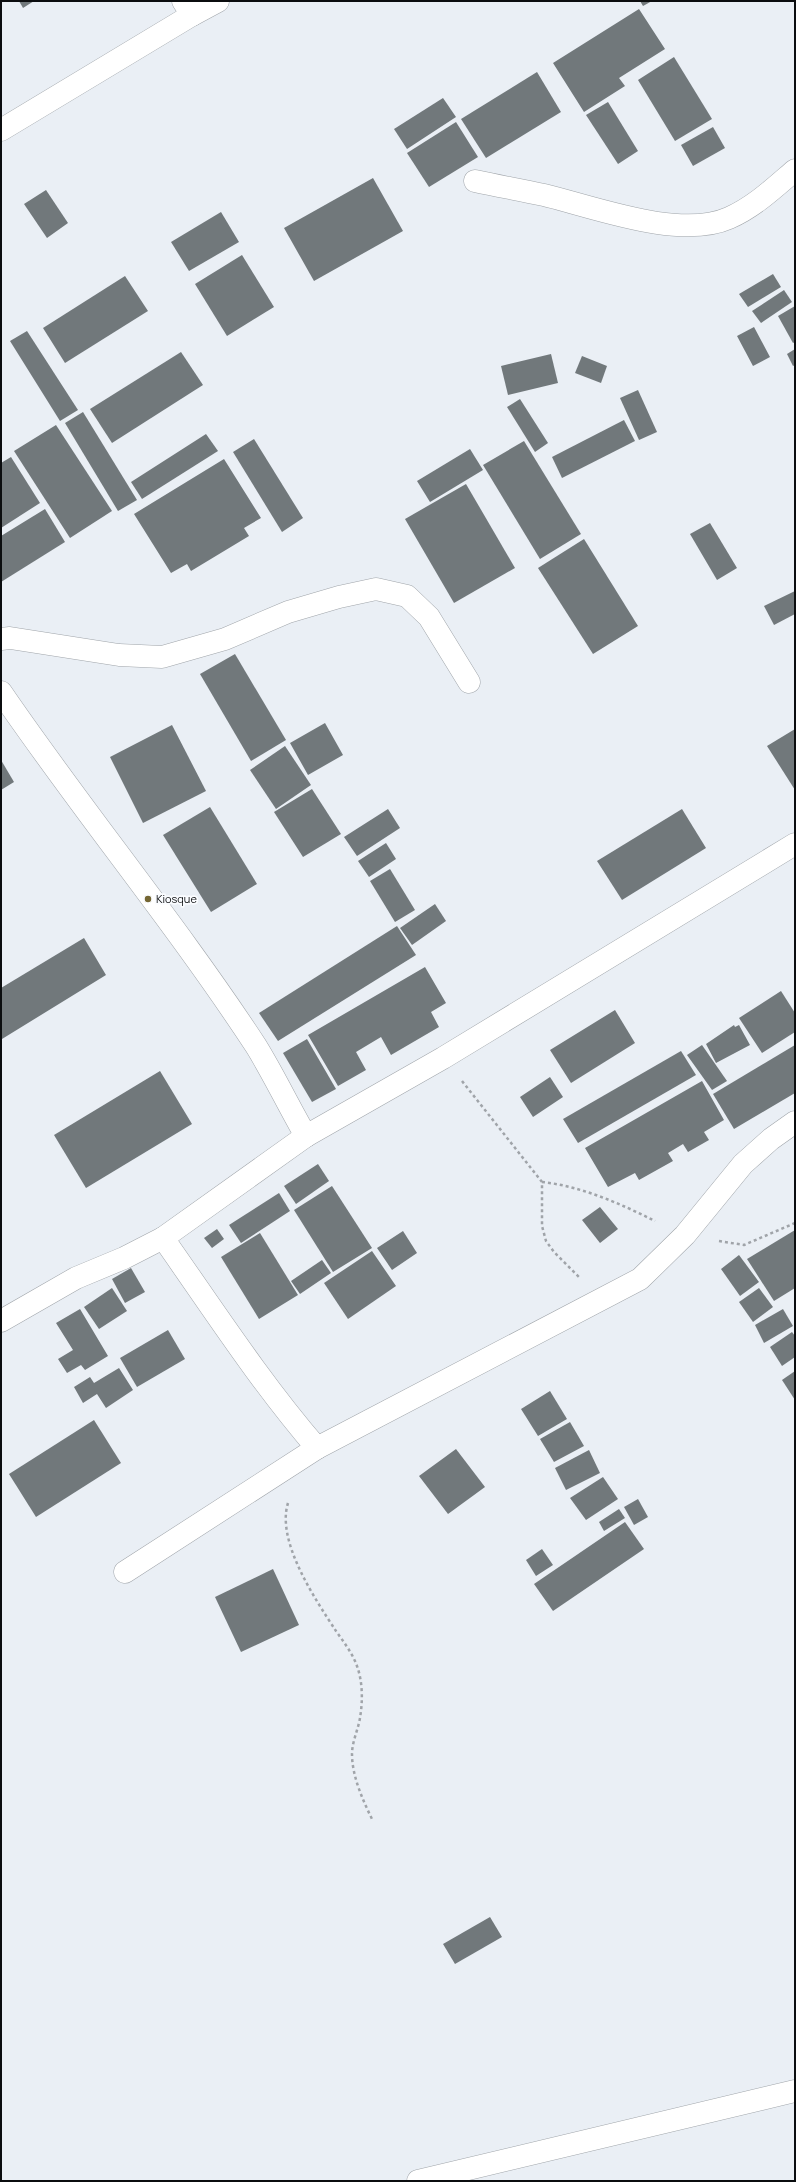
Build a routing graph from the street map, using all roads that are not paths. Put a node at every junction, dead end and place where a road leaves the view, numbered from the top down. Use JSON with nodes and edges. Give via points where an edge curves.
{"nodes":[{"id":1,"x":218,"y":1,"type":"edge"},
{"id":2,"x":187,"y":8,"type":"edge"},
{"id":3,"x":1,"y":130,"type":"edge"},
{"id":4,"x":795,"y":170,"type":"edge"},
{"id":5,"x":475,"y":181,"type":"dead end"},
{"id":6,"x":1,"y":639,"type":"edge"},
{"id":7,"x":469,"y":682,"type":"dead end"},
{"id":8,"x":1,"y":692,"type":"edge"},
{"id":9,"x":795,"y":844,"type":"edge"},
{"id":10,"x":795,"y":1122,"type":"edge"},
{"id":11,"x":306,"y":1136,"type":"junction"},
{"id":12,"x":163,"y":1238,"type":"junction"},
{"id":13,"x":1,"y":1321,"type":"edge"},
{"id":14,"x":317,"y":1448,"type":"junction"},
{"id":15,"x":125,"y":1572,"type":"dead end"},
{"id":16,"x":795,"y":2091,"type":"edge"},
{"id":17,"x":418,"y":2181,"type":"edge"}],
"edges":[{"from":1,"to":2,"type":"street"},
{"from":2,"to":3,"type":"street"},
{"from":4,"to":5,"type":"street","via":[[762,199],[728,218],[706,224],[680,225],[635,219]]},
{"from":6,"to":7,"type":"street","via":[[18,639],[119,655],[162,657],[225,639],[288,612],[376,589],[407,596],[429,617]]},
{"from":8,"to":11,"type":"street","via":[[195,957],[257,1048]]},
{"from":9,"to":11,"type":"street","via":[[443,1058]]},
{"from":10,"to":14,"type":"street","via":[[743,1164],[685,1235],[640,1279]]},
{"from":11,"to":12,"type":"street"},
{"from":12,"to":13,"type":"street","via":[[76,1278]]},
{"from":12,"to":14,"type":"street","via":[[253,1368]]},
{"from":14,"to":15,"type":"street"},
{"from":16,"to":17,"type":"street"}]}
